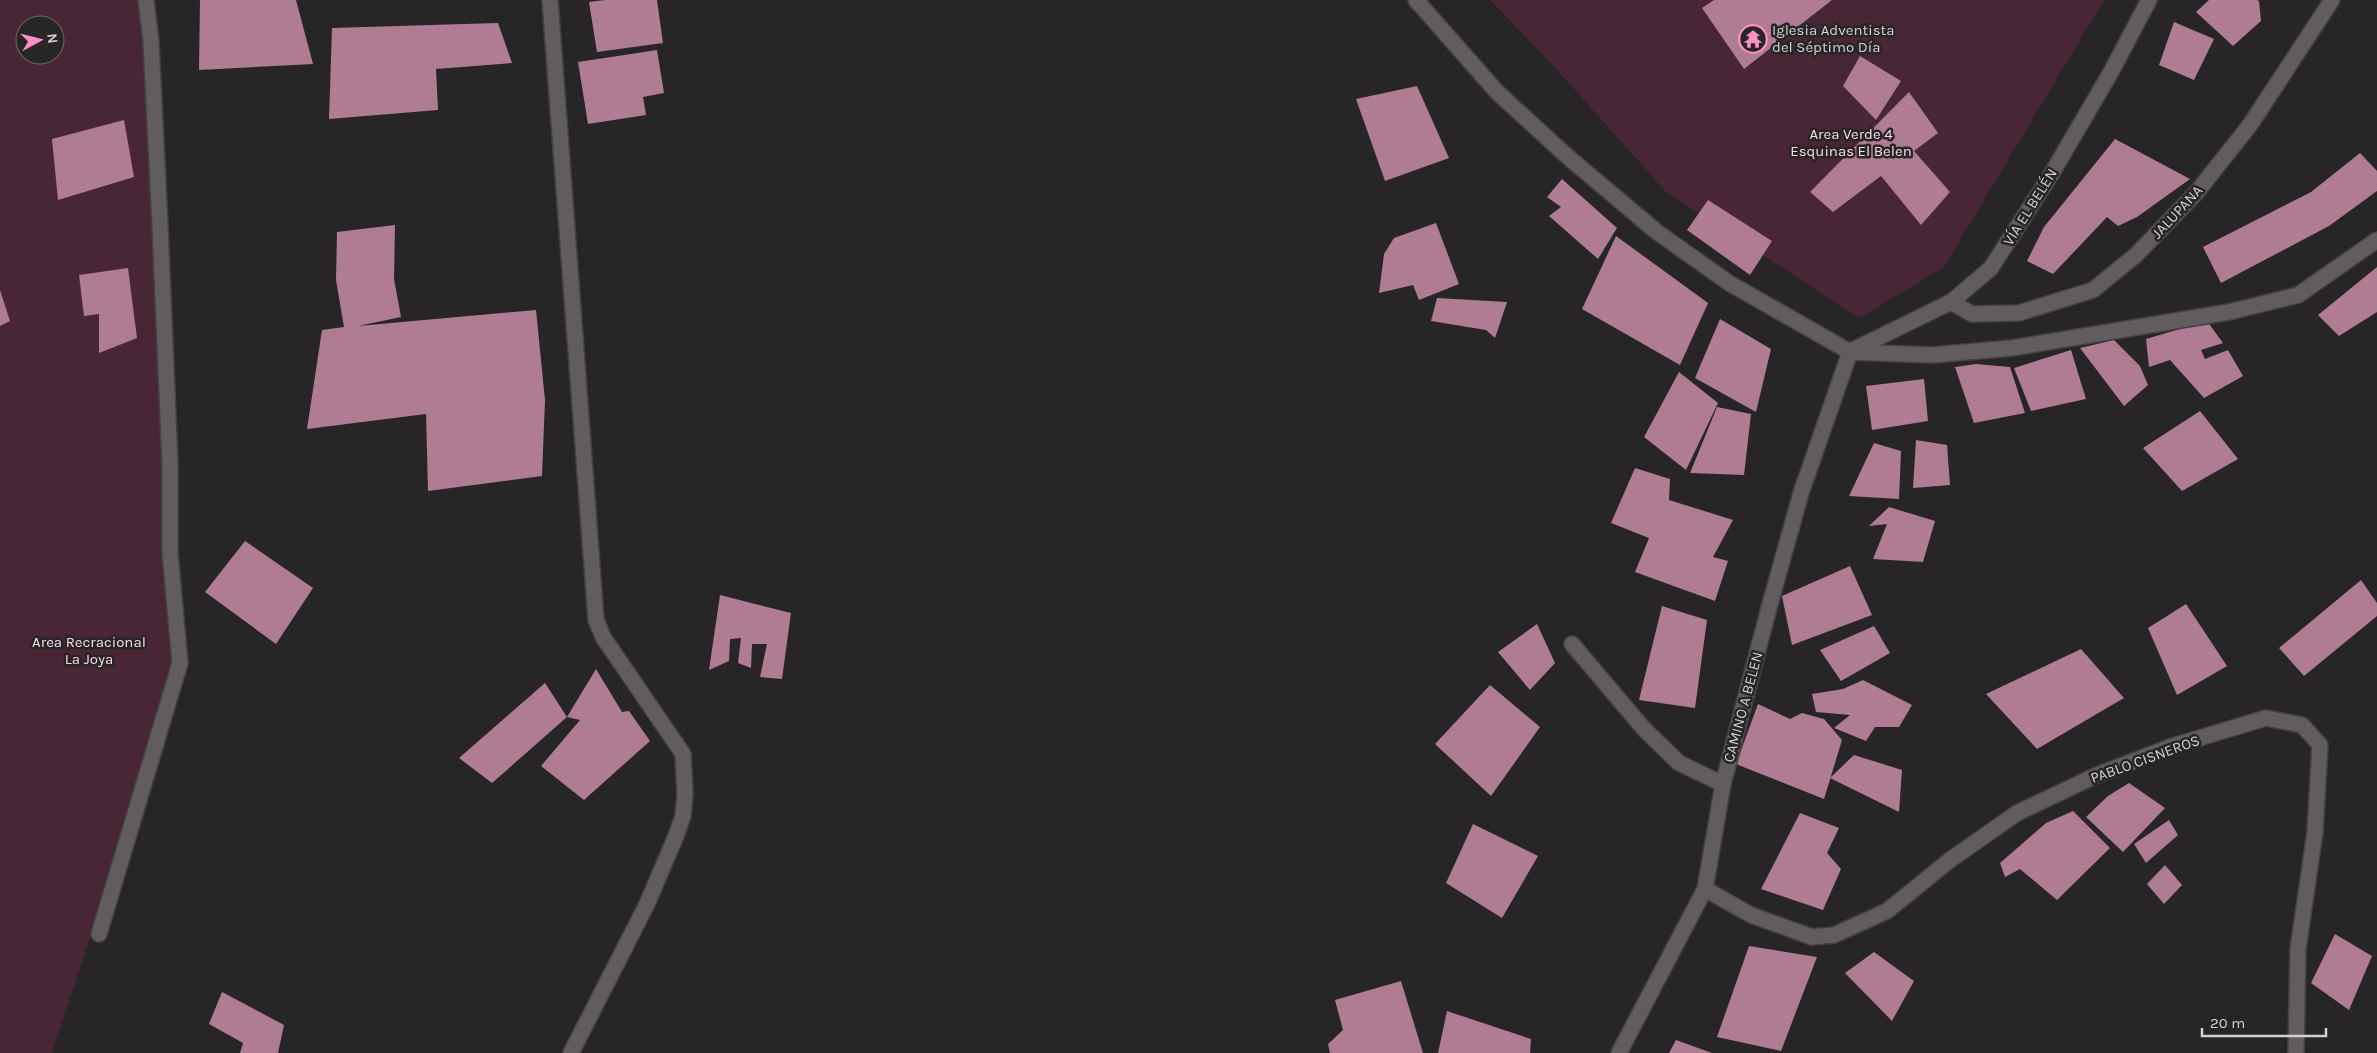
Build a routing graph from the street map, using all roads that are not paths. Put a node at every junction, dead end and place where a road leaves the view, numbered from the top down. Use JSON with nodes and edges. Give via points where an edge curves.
{"nodes":[{"id":1,"x":146,"y":0,"type":"edge"},
{"id":2,"x":550,"y":0,"type":"edge"},
{"id":3,"x":1416,"y":0,"type":"edge"},
{"id":4,"x":2149,"y":0,"type":"edge"},
{"id":5,"x":2332,"y":0,"type":"edge"},
{"id":6,"x":2377,"y":240,"type":"edge"},
{"id":7,"x":1951,"y":302,"type":"junction"},
{"id":8,"x":1850,"y":352,"type":"junction"},
{"id":9,"x":1572,"y":644,"type":"dead end"},
{"id":10,"x":1723,"y":784,"type":"junction"},
{"id":11,"x":1705,"y":889,"type":"junction"},
{"id":12,"x":99,"y":934,"type":"dead end"},
{"id":13,"x":571,"y":1053,"type":"edge"},
{"id":14,"x":1619,"y":1053,"type":"edge"},
{"id":15,"x":2296,"y":1053,"type":"edge"}],
"edges":[{"from":1,"to":12,"type":"street","via":[[160,226],[170,464],[170,553],[180,663]]},
{"from":2,"to":13,"type":"street","via":[[596,620],[603,637],[683,754],[685,772],[683,816],[676,836],[647,904]]},
{"from":3,"to":8,"type":"street","via":[[1497,92],[1656,232],[1728,283]]},
{"from":4,"to":7,"type":"street","name":"VÍA EL BELÉN","via":[[2091,105],[1992,268]]},
{"from":5,"to":7,"type":"street","name":"JALUPANA","via":[[2250,125],[2196,193],[2136,255],[2093,290],[2019,313],[1972,314]]},
{"from":6,"to":8,"type":"street","via":[[2298,295],[2229,312],[2012,348],[1932,354]]},
{"from":7,"to":8,"type":"street","name":"VÍA EL BELÉN"},
{"from":8,"to":10,"type":"street","name":"CAMINO A BELEN","via":[[1801,493]]},
{"from":9,"to":10,"type":"street","via":[[1644,729],[1679,763]]},
{"from":10,"to":11,"type":"street","name":"CAMINO A BELEN"},
{"from":11,"to":14,"type":"street","name":"CAMINO A BELEN"},
{"from":11,"to":15,"type":"street","name":"PABLO CISNEROS","via":[[1752,915],[1812,937],[1834,934],[1887,911],[1950,860],[2017,813],[2097,775],[2172,746],[2266,718],[2302,725],[2320,746],[2315,832],[2298,949]]}]}
